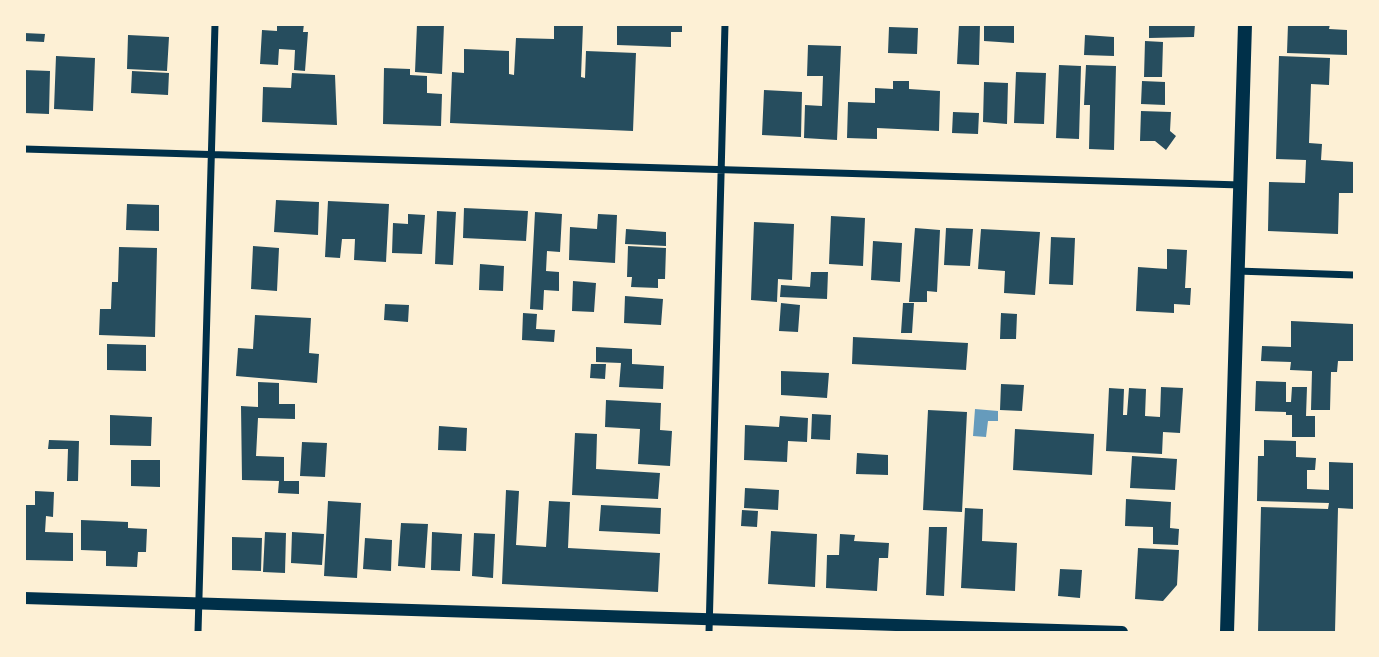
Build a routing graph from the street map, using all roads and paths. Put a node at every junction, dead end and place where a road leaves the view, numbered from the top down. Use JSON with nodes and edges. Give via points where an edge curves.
{"nodes":[{"id":1,"x":215,"y":24,"type":"edge"},
{"id":2,"x":725,"y":24,"type":"edge"},
{"id":3,"x":1245,"y":24,"type":"edge"},
{"id":4,"x":24,"y":149,"type":"edge"},
{"id":5,"x":212,"y":155,"type":"junction"},
{"id":6,"x":719,"y":168,"type":"junction"},
{"id":7,"x":1241,"y":185,"type":"junction"},
{"id":8,"x":1237,"y":271,"type":"junction"},
{"id":9,"x":1354,"y":275,"type":"edge"},
{"id":10,"x":24,"y":598,"type":"edge"},
{"id":11,"x":199,"y":601,"type":"junction"},
{"id":12,"x":709,"y":618,"type":"junction"},
{"id":13,"x":198,"y":632,"type":"edge"},
{"id":14,"x":709,"y":632,"type":"edge"},
{"id":15,"x":1122,"y":632,"type":"edge"},
{"id":16,"x":1227,"y":632,"type":"edge"}],
"edges":[{"from":1,"to":5,"type":"street"},
{"from":2,"to":6,"type":"street"},
{"from":3,"to":7,"type":"main road"},
{"from":4,"to":5,"type":"street"},
{"from":5,"to":6,"type":"street"},
{"from":5,"to":11,"type":"street"},
{"from":6,"to":7,"type":"street"},
{"from":6,"to":12,"type":"street"},
{"from":7,"to":8,"type":"main road"},
{"from":8,"to":9,"type":"street"},
{"from":8,"to":16,"type":"main road"},
{"from":10,"to":11,"type":"street"},
{"from":11,"to":12,"type":"street"},
{"from":11,"to":13,"type":"street"},
{"from":12,"to":14,"type":"street"},
{"from":12,"to":15,"type":"street"}]}
